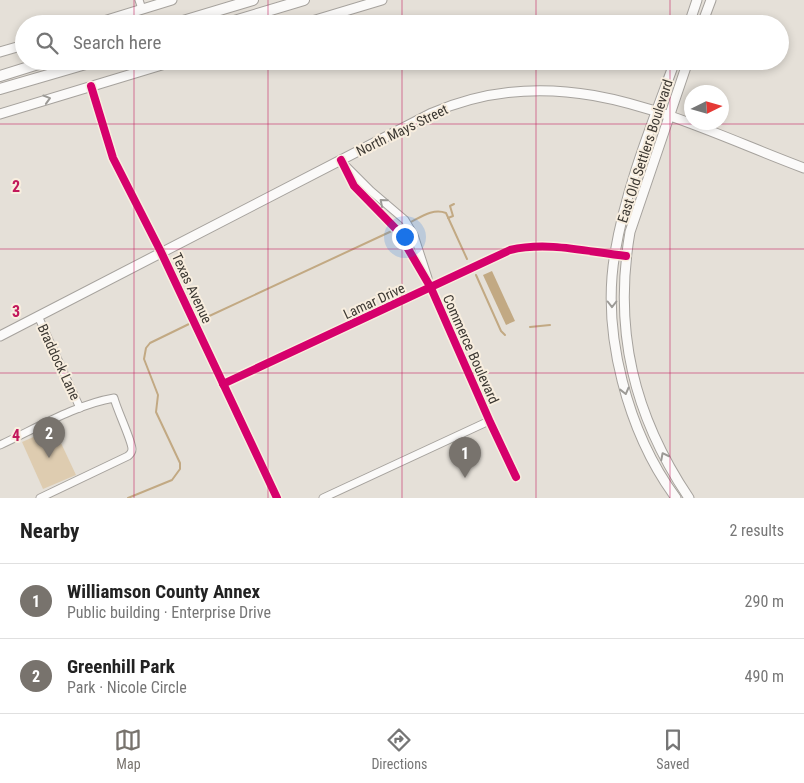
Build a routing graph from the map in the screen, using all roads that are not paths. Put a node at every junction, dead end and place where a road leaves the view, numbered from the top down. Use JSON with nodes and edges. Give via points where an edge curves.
{"nodes":[{"id":1,"x":172,"y":0,"type":"edge"},
{"id":2,"x":253,"y":0,"type":"edge"},
{"id":3,"x":304,"y":0,"type":"edge"},
{"id":4,"x":382,"y":0,"type":"edge"},
{"id":5,"x":711,"y":0,"type":"edge"},
{"id":6,"x":697,"y":1,"type":"edge"},
{"id":7,"x":145,"y":4,"type":"edge"},
{"id":8,"x":117,"y":15,"type":"edge"},
{"id":9,"x":203,"y":15,"type":"edge"},
{"id":10,"x":254,"y":15,"type":"edge"},
{"id":11,"x":332,"y":15,"type":"edge"},
{"id":12,"x":692,"y":15,"type":"edge"},
{"id":13,"x":705,"y":15,"type":"edge"},
{"id":14,"x":15,"y":48,"type":"edge"},
{"id":15,"x":0,"y":52,"type":"edge"},
{"id":16,"x":19,"y":70,"type":"edge"},
{"id":17,"x":65,"y":70,"type":"edge"},
{"id":18,"x":145,"y":70,"type":"edge"},
{"id":19,"x":672,"y":70,"type":"edge"},
{"id":20,"x":685,"y":70,"type":"edge"},
{"id":21,"x":0,"y":76,"type":"edge"},
{"id":22,"x":91,"y":86,"type":"junction"},
{"id":23,"x":0,"y":89,"type":"edge"},
{"id":24,"x":657,"y":112,"type":"junction"},
{"id":25,"x":0,"y":114,"type":"edge"},
{"id":26,"x":668,"y":116,"type":"junction"},
{"id":27,"x":341,"y":160,"type":"junction"},
{"id":28,"x":800,"y":167,"type":"edge"},
{"id":29,"x":804,"y":174,"type":"edge"},
{"id":30,"x":161,"y":252,"type":"junction"},
{"id":31,"x":614,"y":255,"type":"junction"},
{"id":32,"x":626,"y":256,"type":"junction"},
{"id":33,"x":431,"y":288,"type":"junction"},
{"id":34,"x":38,"y":316,"type":"junction"},
{"id":35,"x":0,"y":336,"type":"edge"},
{"id":36,"x":223,"y":384,"type":"junction"},
{"id":37,"x":80,"y":408,"type":"junction"},
{"id":38,"x":489,"y":421,"type":"junction"},
{"id":39,"x":0,"y":445,"type":"edge"},
{"id":40,"x":516,"y":477,"type":"dead end"},
{"id":41,"x":40,"y":498,"type":"edge"},
{"id":42,"x":277,"y":498,"type":"edge"},
{"id":43,"x":323,"y":498,"type":"edge"},
{"id":44,"x":676,"y":498,"type":"edge"},
{"id":45,"x":689,"y":498,"type":"edge"}],
"edges":[{"from":1,"to":7,"type":"main road"},
{"from":2,"to":9,"type":"highway"},
{"from":3,"to":10,"type":"highway"},
{"from":4,"to":11,"type":"main road"},
{"from":5,"to":13,"type":"main road"},
{"from":6,"to":12,"type":"main road"},
{"from":7,"to":8,"type":"main road"},
{"from":14,"to":15,"type":"main road"},
{"from":16,"to":21,"type":"highway"},
{"from":17,"to":23,"type":"highway"},
{"from":18,"to":22,"type":"main road"},
{"from":19,"to":24,"type":"main road","name":"East Old Settlers Boulevard"},
{"from":20,"to":26,"type":"main road","name":"East Old Settlers Boulevard"},
{"from":25,"to":22,"type":"main road","one_way":true},
{"from":22,"to":30,"type":"street","name":"Texas Avenue","via":[[113,158]]},
{"from":24,"to":26,"type":"main road","name":"North Mays Street"},
{"from":24,"to":27,"type":"main road","name":"North Mays Street","via":[[576,92],[546,90],[495,94],[443,108]]},
{"from":24,"to":31,"type":"main road","name":"East Old Settlers Boulevard","via":[[624,209]]},
{"from":26,"to":28,"type":"main road","name":"North Mays Street"},
{"from":26,"to":32,"type":"main road","name":"East Old Settlers Boulevard","via":[[636,210]]},
{"from":27,"to":30,"type":"main road","name":"North Mays Street"},
{"from":27,"to":33,"type":"street","name":"Commerce Boulevard","via":[[354,186],[397,230]]},
{"from":33,"to":27,"type":"street","name":"Commerce Boulevard","one_way":true,"via":[[418,244],[405,220]]},
{"from":28,"to":29,"type":"main road"},
{"from":30,"to":34,"type":"main road","name":"North Mays Street"},
{"from":30,"to":36,"type":"street","name":"Texas Avenue"},
{"from":31,"to":32,"type":"street","name":"Lamar Drive"},
{"from":31,"to":33,"type":"street","name":"Lamar Drive","via":[[546,246],[520,248]]},
{"from":31,"to":44,"type":"main road","name":"East Old Settlers Boulevard","one_way":true,"via":[[613,331],[627,398],[645,446]]},
{"from":45,"to":32,"type":"main road","name":"East Old Settlers Boulevard","one_way":true,"via":[[662,455],[634,381],[624,320]]},
{"from":33,"to":36,"type":"street","name":"Lamar Drive"},
{"from":33,"to":38,"type":"street","name":"Commerce Boulevard"},
{"from":34,"to":35,"type":"main road","name":"North Mays Street"},
{"from":34,"to":37,"type":"street","name":"Braddock Lane"},
{"from":36,"to":42,"type":"street","name":"Texas Avenue"},
{"from":37,"to":39,"type":"street"},
{"from":37,"to":41,"type":"street","via":[[114,398],[132,445],[131,453]]},
{"from":38,"to":40,"type":"street","name":"Commerce Boulevard"},
{"from":38,"to":43,"type":"street"}]}
